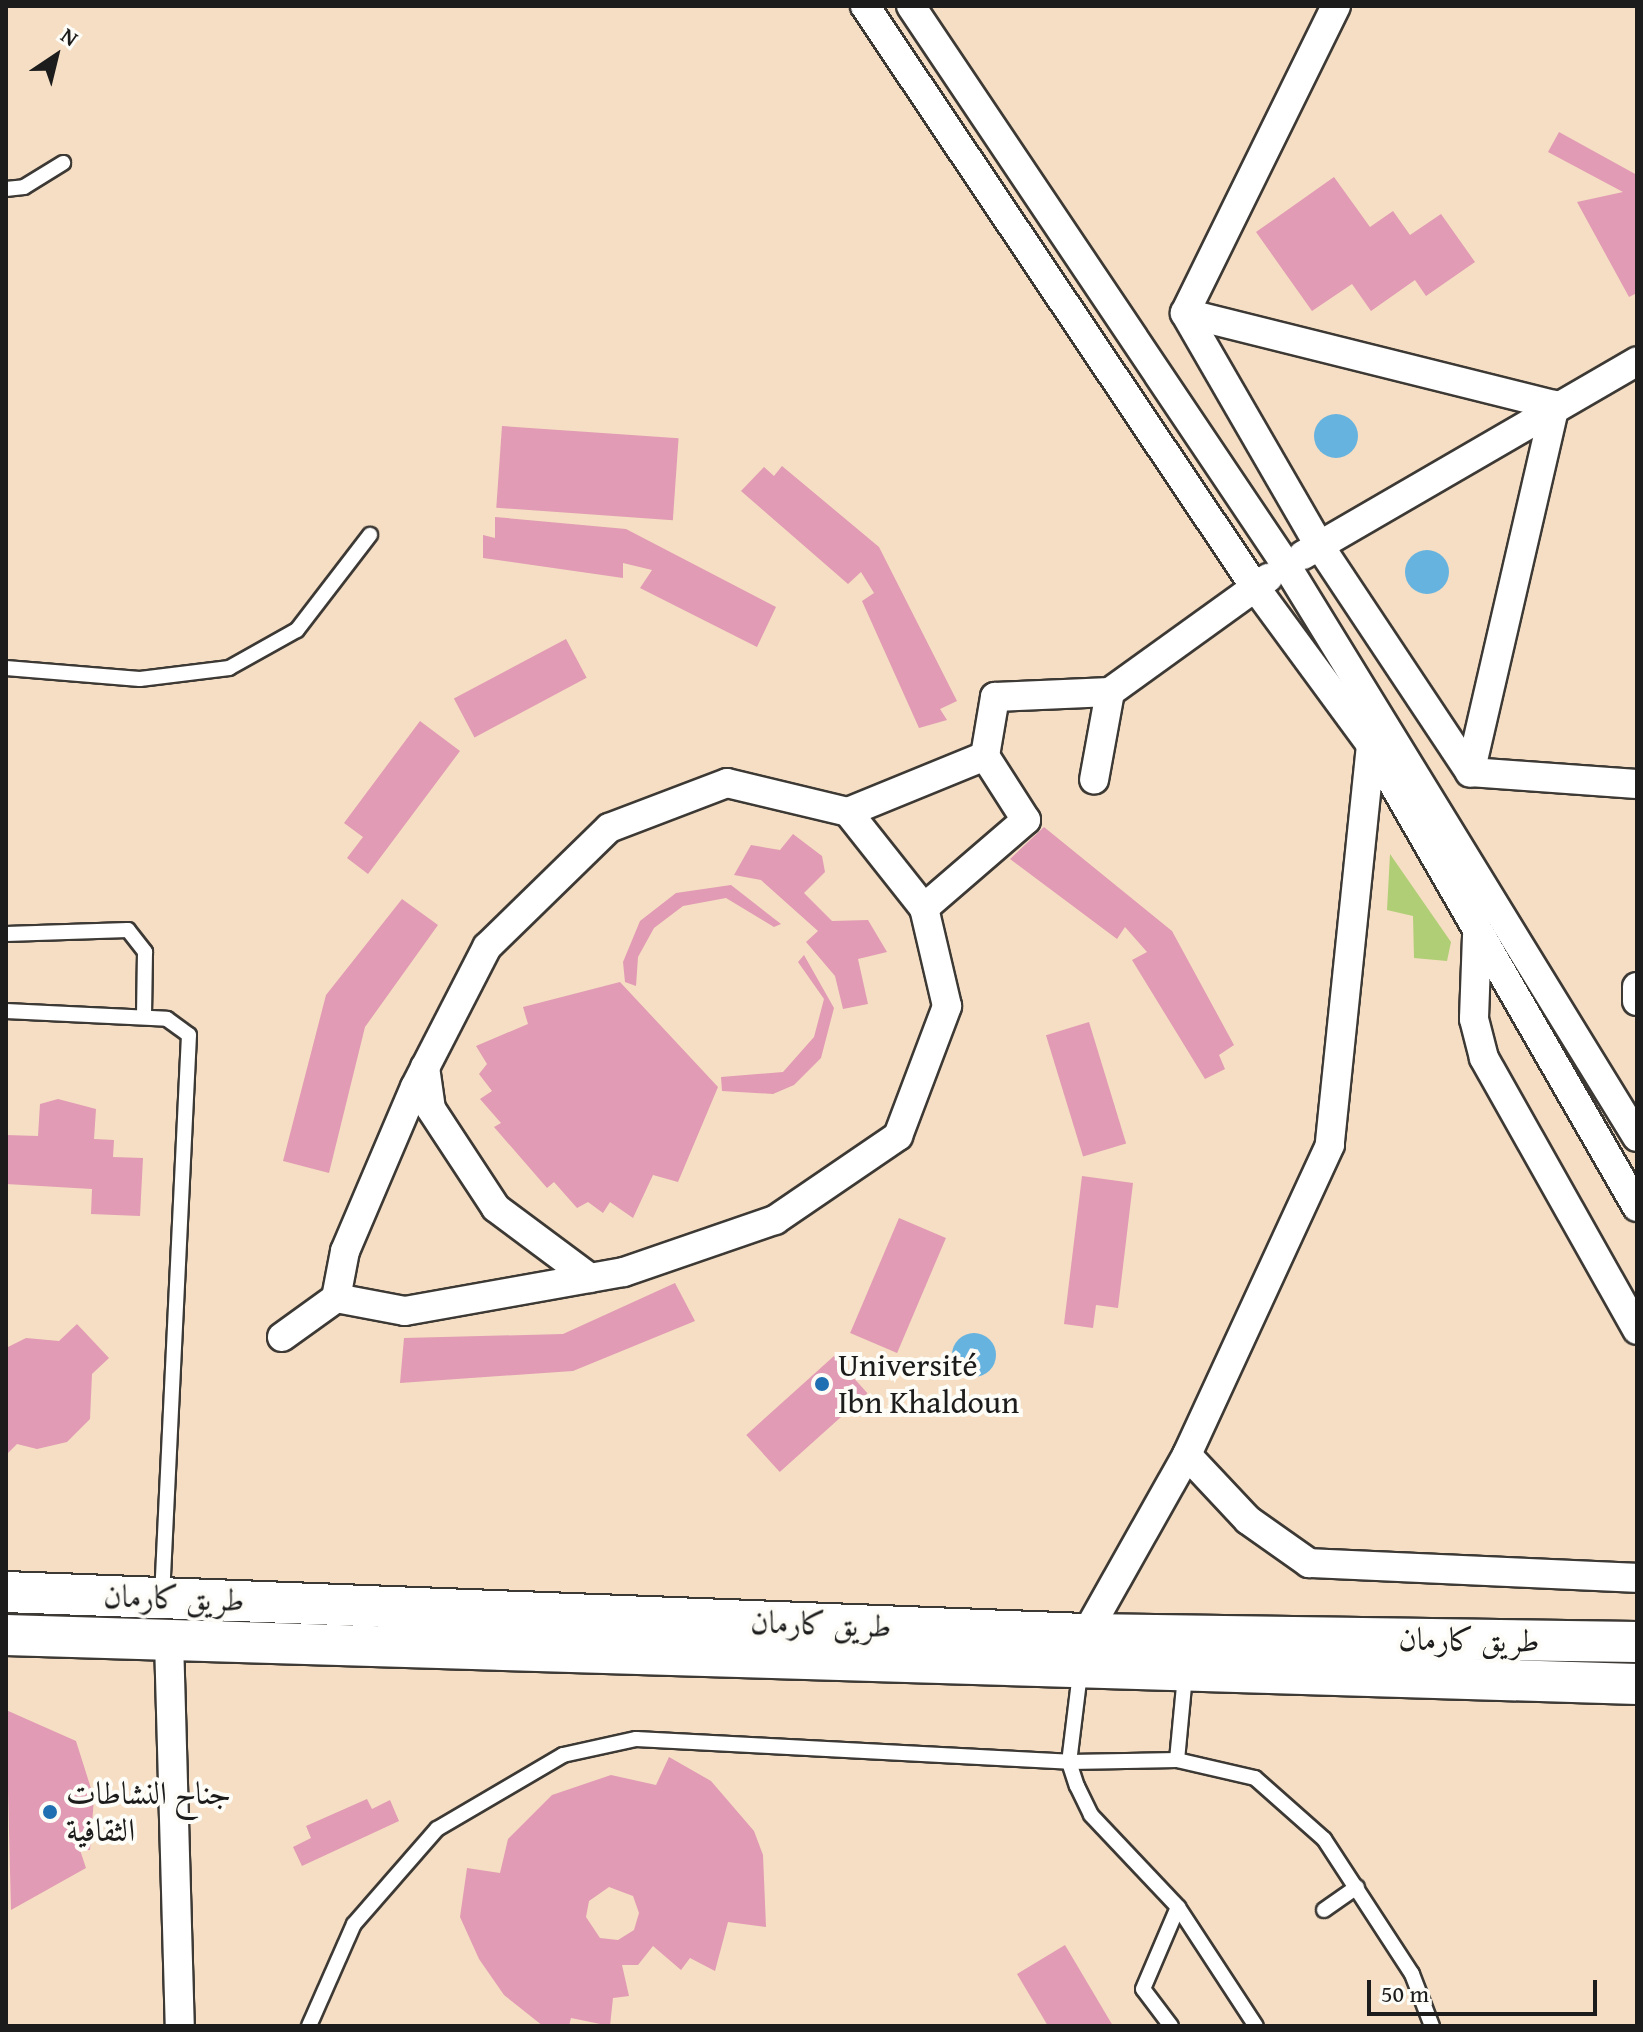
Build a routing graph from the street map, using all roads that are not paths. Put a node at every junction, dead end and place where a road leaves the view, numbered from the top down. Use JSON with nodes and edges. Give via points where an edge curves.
{"nodes":[{"id":1,"x":865,"y":6,"type":"edge"},
{"id":2,"x":911,"y":6,"type":"edge"},
{"id":3,"x":1336,"y":6,"type":"edge"},
{"id":4,"x":63,"y":163,"type":"dead end"},
{"id":5,"x":6,"y":189,"type":"edge"},
{"id":6,"x":1185,"y":313,"type":"junction"},
{"id":7,"x":1637,"y":361,"type":"edge"},
{"id":8,"x":1555,"y":405,"type":"junction"},
{"id":9,"x":370,"y":535,"type":"dead end"},
{"id":10,"x":1319,"y":545,"type":"junction"},
{"id":11,"x":1286,"y":565,"type":"junction"},
{"id":12,"x":1255,"y":587,"type":"junction"},
{"id":13,"x":6,"y":668,"type":"edge"},
{"id":14,"x":1110,"y":692,"type":"junction"},
{"id":15,"x":1371,"y":745,"type":"junction"},
{"id":16,"x":985,"y":756,"type":"junction"},
{"id":17,"x":1470,"y":772,"type":"junction"},
{"id":18,"x":1094,"y":780,"type":"dead end"},
{"id":19,"x":1637,"y":784,"type":"edge"},
{"id":20,"x":848,"y":812,"type":"junction"},
{"id":21,"x":924,"y":908,"type":"junction"},
{"id":22,"x":6,"y":934,"type":"edge"},
{"id":23,"x":1477,"y":936,"type":"junction"},
{"id":24,"x":1637,"y":987,"type":"edge"},
{"id":25,"x":1637,"y":1001,"type":"edge"},
{"id":26,"x":6,"y":1011,"type":"edge"},
{"id":27,"x":144,"y":1017,"type":"junction"},
{"id":28,"x":425,"y":1067,"type":"junction"},
{"id":29,"x":1637,"y":1137,"type":"edge"},
{"id":30,"x":1637,"y":1207,"type":"edge"},
{"id":31,"x":590,"y":1278,"type":"junction"},
{"id":32,"x":336,"y":1298,"type":"junction"},
{"id":33,"x":1637,"y":1330,"type":"edge"},
{"id":34,"x":282,"y":1337,"type":"dead end"},
{"id":35,"x":1187,"y":1455,"type":"junction"},
{"id":36,"x":1637,"y":1578,"type":"edge"},
{"id":37,"x":6,"y":1592,"type":"edge"},
{"id":38,"x":162,"y":1597,"type":"junction"},
{"id":39,"x":6,"y":1635,"type":"edge"},
{"id":40,"x":169,"y":1640,"type":"junction"},
{"id":41,"x":1637,"y":1642,"type":"edge"},
{"id":42,"x":1083,"y":1653,"type":"junction"},
{"id":43,"x":1185,"y":1675,"type":"junction"},
{"id":44,"x":1637,"y":1684,"type":"edge"},
{"id":45,"x":1177,"y":1760,"type":"junction"},
{"id":46,"x":1069,"y":1762,"type":"junction"},
{"id":47,"x":1357,"y":1887,"type":"junction"},
{"id":48,"x":1178,"y":1907,"type":"junction"},
{"id":49,"x":1324,"y":1910,"type":"dead end"},
{"id":50,"x":180,"y":2026,"type":"edge"},
{"id":51,"x":309,"y":2026,"type":"edge"},
{"id":52,"x":1171,"y":2026,"type":"edge"},
{"id":53,"x":1256,"y":2026,"type":"edge"},
{"id":54,"x":1432,"y":2026,"type":"edge"}],
"edges":[{"from":1,"to":12,"type":"street"},
{"from":2,"to":11,"type":"street"},
{"from":3,"to":6,"type":"street"},
{"from":4,"to":5,"type":"lane","via":[[24,187]]},
{"from":6,"to":8,"type":"street"},
{"from":6,"to":10,"type":"street"},
{"from":7,"to":8,"type":"street"},
{"from":8,"to":10,"type":"street"},
{"from":8,"to":17,"type":"street"},
{"from":9,"to":13,"type":"lane","via":[[297,630],[229,668],[140,679]]},
{"from":10,"to":11,"type":"street"},
{"from":10,"to":17,"type":"street"},
{"from":11,"to":12,"type":"street"},
{"from":11,"to":29,"type":"street"},
{"from":12,"to":14,"type":"street"},
{"from":12,"to":15,"type":"street"},
{"from":14,"to":16,"type":"street","via":[[995,697]]},
{"from":14,"to":18,"type":"street"},
{"from":15,"to":23,"type":"street"},
{"from":15,"to":35,"type":"street","via":[[1330,1145]]},
{"from":16,"to":20,"type":"street"},
{"from":16,"to":21,"type":"street","via":[[1026,820]]},
{"from":17,"to":19,"type":"street"},
{"from":20,"to":21,"type":"street"},
{"from":20,"to":28,"type":"street","via":[[727,783],[609,828],[487,947]]},
{"from":21,"to":31,"type":"street","via":[[947,1006],[898,1136],[775,1220]]},
{"from":22,"to":27,"type":"lane","via":[[128,930],[145,952]]},
{"from":23,"to":30,"type":"street"},
{"from":23,"to":33,"type":"street","via":[[1474,1019],[1484,1058]]},
{"from":24,"to":25,"type":"street"},
{"from":26,"to":27,"type":"lane"},
{"from":27,"to":38,"type":"lane","via":[[177,1022],[189,1035]]},
{"from":28,"to":31,"type":"street","via":[[431,1109],[496,1208]]},
{"from":28,"to":32,"type":"street","via":[[345,1251]]},
{"from":31,"to":32,"type":"street","via":[[405,1311]]},
{"from":32,"to":34,"type":"street"},
{"from":35,"to":36,"type":"street","via":[[1248,1520],[1309,1563]]},
{"from":35,"to":42,"type":"street"},
{"from":37,"to":38,"type":"street","name":"طريق كارمان"},
{"from":38,"to":42,"type":"street","name":"طريق كارمان"},
{"from":39,"to":40,"type":"street","name":"طريق كارمان"},
{"from":40,"to":42,"type":"street","name":"طريق كارمان"},
{"from":40,"to":50,"type":"street"},
{"from":41,"to":42,"type":"street","name":"طريق كارمان"},
{"from":42,"to":43,"type":"street","name":"طريق كارمان"},
{"from":42,"to":46,"type":"lane"},
{"from":43,"to":44,"type":"street","name":"طريق كارمان"},
{"from":43,"to":45,"type":"lane"},
{"from":45,"to":46,"type":"lane"},
{"from":45,"to":47,"type":"lane","via":[[1255,1778],[1324,1839]]},
{"from":46,"to":48,"type":"lane","via":[[1091,1815]]},
{"from":46,"to":51,"type":"lane","via":[[636,1739],[563,1755],[437,1829],[373,1896],[318,1991]]},
{"from":47,"to":49,"type":"lane"},
{"from":47,"to":54,"type":"lane","via":[[1412,1974]]},
{"from":48,"to":52,"type":"lane","via":[[1143,1989]]},
{"from":48,"to":53,"type":"lane"}]}
